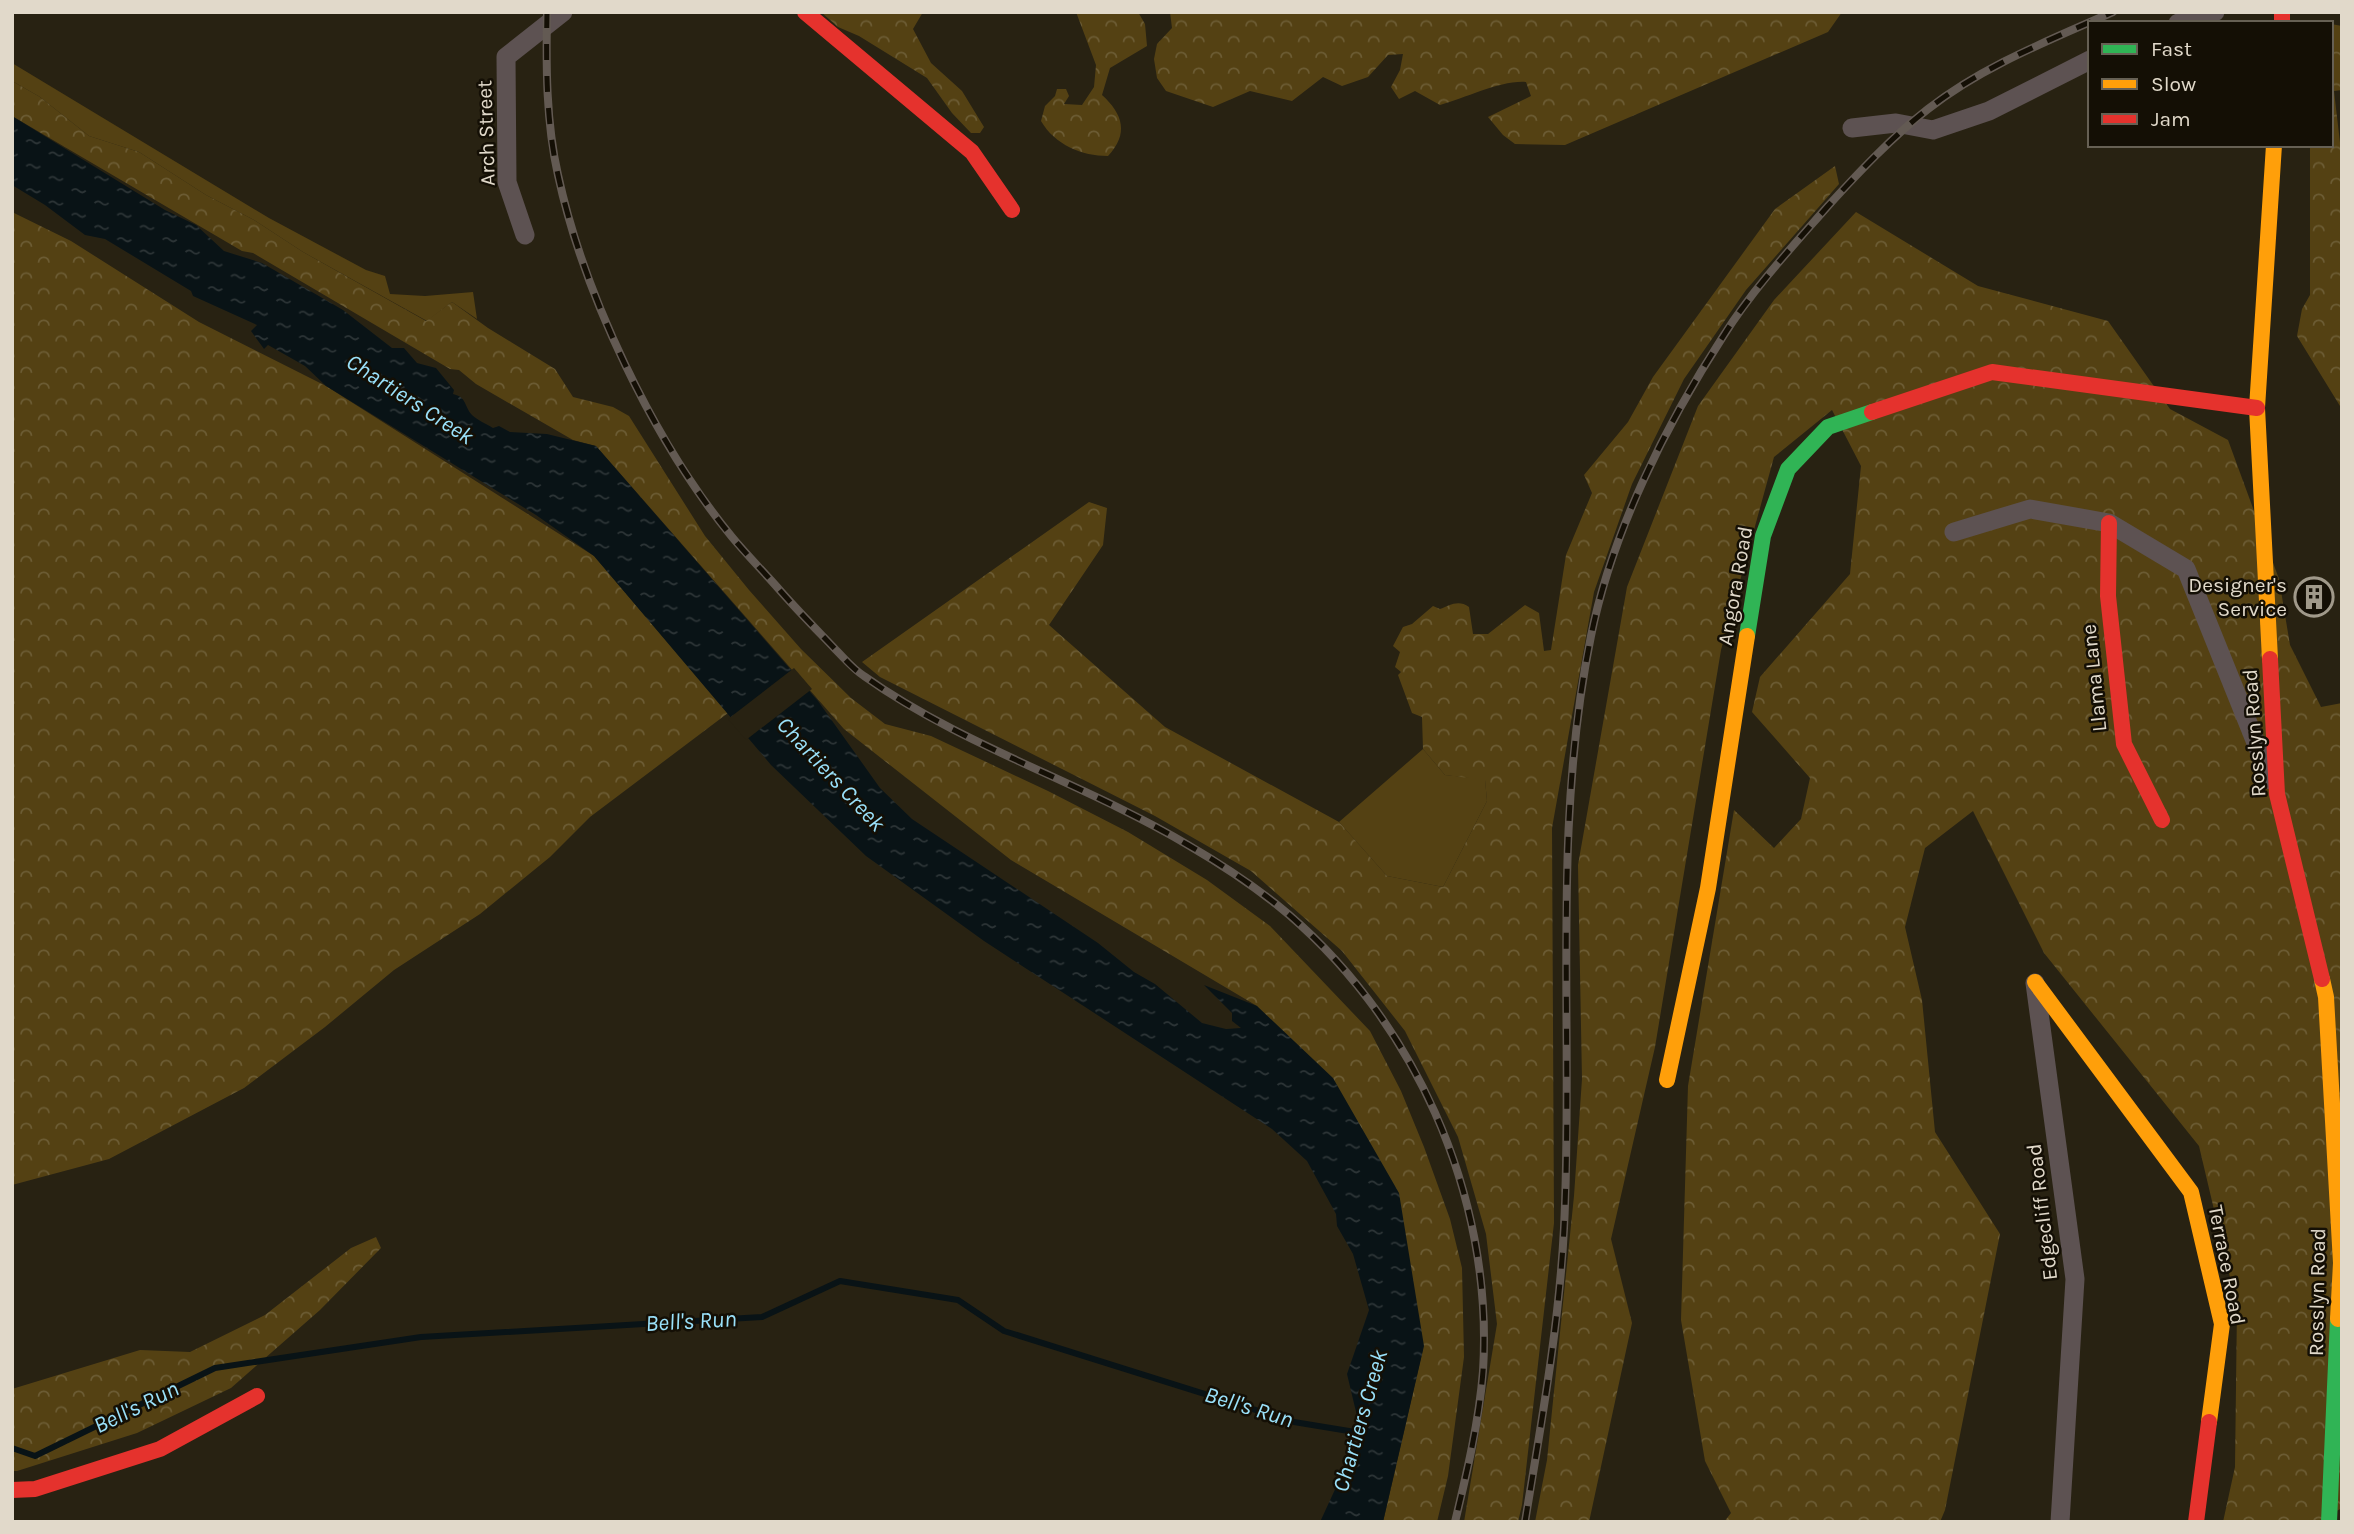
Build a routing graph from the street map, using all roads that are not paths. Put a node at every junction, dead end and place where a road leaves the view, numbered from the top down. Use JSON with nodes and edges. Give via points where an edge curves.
{"nodes":[{"id":1,"x":563,"y":12,"type":"edge"},
{"id":2,"x":805,"y":12,"type":"edge"},
{"id":3,"x":2215,"y":12,"type":"edge"},
{"id":4,"x":2185,"y":21,"type":"edge"},
{"id":5,"x":2088,"y":61,"type":"edge"},
{"id":6,"x":1852,"y":128,"type":"dead end"},
{"id":7,"x":2274,"y":147,"type":"edge"},
{"id":8,"x":1012,"y":209,"type":"dead end"},
{"id":9,"x":524,"y":235,"type":"dead end"},
{"id":10,"x":2257,"y":408,"type":"junction"},
{"id":11,"x":2109,"y":523,"type":"junction"},
{"id":12,"x":1954,"y":532,"type":"dead end"},
{"id":13,"x":2277,"y":794,"type":"junction"},
{"id":14,"x":2162,"y":820,"type":"dead end"},
{"id":15,"x":2035,"y":982,"type":"joint"},
{"id":16,"x":1667,"y":1080,"type":"dead end"},
{"id":17,"x":257,"y":1396,"type":"dead end"},
{"id":18,"x":12,"y":1490,"type":"edge"},
{"id":19,"x":2060,"y":1522,"type":"edge"},
{"id":20,"x":2196,"y":1522,"type":"edge"},
{"id":21,"x":2329,"y":1522,"type":"edge"}],
"edges":[{"from":1,"to":9,"type":"street","name":"Arch Street","via":[[506,57],[507,182]]},
{"from":2,"to":8,"type":"street","via":[[972,152]]},
{"from":3,"to":4,"type":"street"},
{"from":5,"to":6,"type":"street","via":[[1989,111],[1933,130],[1896,123]]},
{"from":7,"to":10,"type":"street","name":"Rosslyn Road"},
{"from":10,"to":13,"type":"street","name":"Rosslyn Road"},
{"from":10,"to":16,"type":"street","name":"Angora Road","via":[[1992,372],[1828,427],[1788,469],[1763,536],[1708,888]]},
{"from":11,"to":12,"type":"street","via":[[2030,509]]},
{"from":11,"to":13,"type":"street","via":[[2186,569]]},
{"from":11,"to":14,"type":"street","name":"Llama Lane","via":[[2108,596],[2124,744]]},
{"from":13,"to":21,"type":"street","name":"Rosslyn Road","via":[[2326,997],[2341,1263]]},
{"from":15,"to":19,"type":"street","name":"Edgecliff Road","via":[[2075,1279]]},
{"from":15,"to":20,"type":"street","name":"Terrace Road","via":[[2191,1192],[2222,1324]]},
{"from":17,"to":18,"type":"street","via":[[160,1449],[35,1489]]}]}
